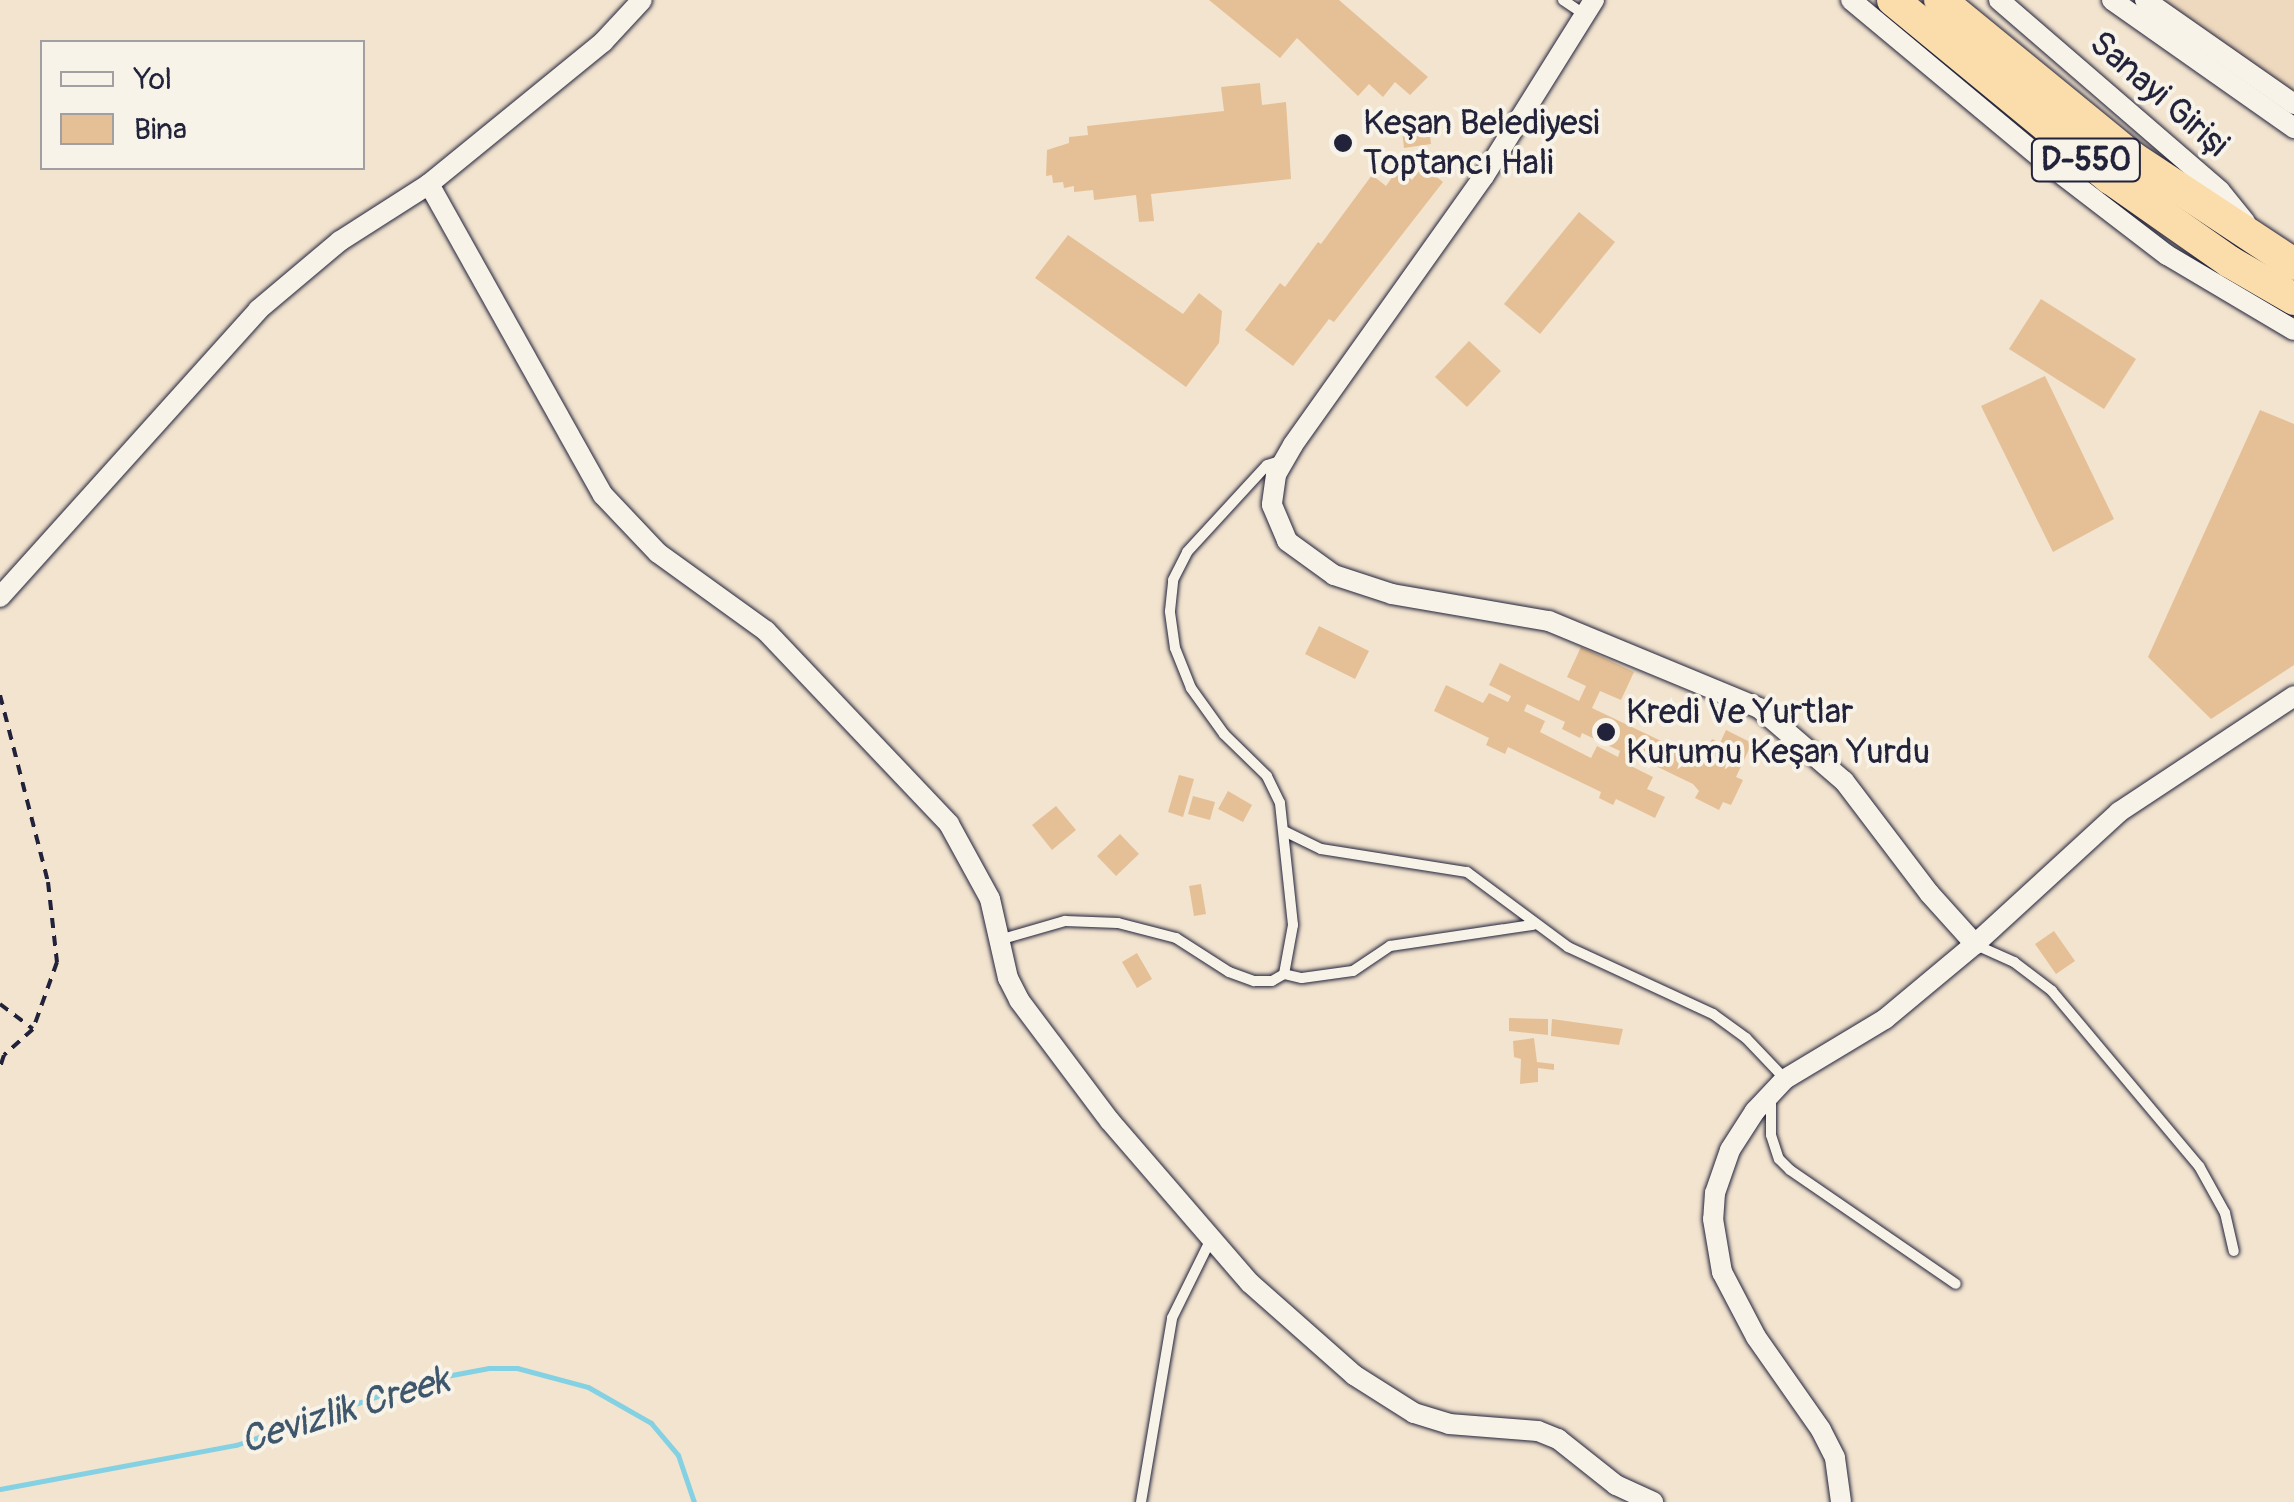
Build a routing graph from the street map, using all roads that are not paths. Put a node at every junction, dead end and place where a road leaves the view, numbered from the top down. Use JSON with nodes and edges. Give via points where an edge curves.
{"nodes":[{"id":1,"x":642,"y":0,"type":"edge"},
{"id":2,"x":1563,"y":0,"type":"edge"},
{"id":3,"x":1851,"y":0,"type":"edge"},
{"id":4,"x":1893,"y":0,"type":"edge"},
{"id":5,"x":1940,"y":0,"type":"edge"},
{"id":6,"x":1999,"y":0,"type":"edge"},
{"id":7,"x":2112,"y":0,"type":"edge"},
{"id":8,"x":2145,"y":0,"type":"edge"},
{"id":9,"x":1589,"y":8,"type":"edge"},
{"id":10,"x":2294,"y":104,"type":"edge"},
{"id":11,"x":2294,"y":128,"type":"edge"},
{"id":12,"x":429,"y":184,"type":"junction"},
{"id":13,"x":2264,"y":248,"type":"junction"},
{"id":14,"x":2294,"y":264,"type":"edge"},
{"id":15,"x":2294,"y":299,"type":"edge"},
{"id":16,"x":2294,"y":330,"type":"edge"},
{"id":17,"x":1284,"y":460,"type":"junction"},
{"id":18,"x":0,"y":597,"type":"edge"},
{"id":19,"x":2294,"y":696,"type":"edge"},
{"id":20,"x":1284,"y":831,"type":"junction"},
{"id":21,"x":1533,"y":925,"type":"junction"},
{"id":22,"x":998,"y":940,"type":"junction"},
{"id":23,"x":1975,"y":944,"type":"junction"},
{"id":24,"x":1284,"y":974,"type":"junction"},
{"id":25,"x":1778,"y":1086,"type":"junction"},
{"id":26,"x":1212,"y":1237,"type":"junction"},
{"id":27,"x":2234,"y":1251,"type":"dead end"},
{"id":28,"x":1956,"y":1284,"type":"dead end"},
{"id":29,"x":1141,"y":1502,"type":"edge"},
{"id":30,"x":1653,"y":1502,"type":"edge"},
{"id":31,"x":1840,"y":1502,"type":"edge"}],
"edges":[{"from":1,"to":12,"type":"street","via":[[603,42]]},
{"from":2,"to":9,"type":"lane"},
{"from":3,"to":16,"type":"street","via":[[2168,255]]},
{"from":4,"to":15,"type":"highway","number":"D-550","via":[[2110,178]]},
{"from":5,"to":13,"type":"highway","number":"D-550","via":[[2082,119]]},
{"from":6,"to":13,"type":"street","name":"Sanayi Girişi","via":[[2220,191]]},
{"from":7,"to":11,"type":"street"},
{"from":8,"to":10,"type":"street"},
{"from":9,"to":17,"type":"street","via":[[1484,176]]},
{"from":12,"to":18,"type":"street","via":[[340,241],[258,310]]},
{"from":12,"to":22,"type":"street","via":[[603,495],[658,553],[766,630],[917,786],[973,865],[990,900]]},
{"from":13,"to":14,"type":"highway","number":"D-550"},
{"from":17,"to":20,"type":"lane","via":[[1267,465],[1187,552],[1173,580],[1170,611],[1191,688],[1212,721],[1267,776]]},
{"from":17,"to":23,"type":"street","via":[[1273,488],[1280,530],[1306,559],[1334,576],[1392,594],[1549,621],[1759,708],[1858,796]]},
{"from":19,"to":23,"type":"street","via":[[2120,812]]},
{"from":20,"to":21,"type":"lane","via":[[1321,849],[1467,872]]},
{"from":20,"to":24,"type":"lane","via":[[1294,926]]},
{"from":21,"to":24,"type":"lane","via":[[1390,946],[1353,971]]},
{"from":21,"to":25,"type":"lane","via":[[1592,960],[1712,1014],[1746,1038]]},
{"from":22,"to":24,"type":"lane","via":[[1064,921],[1118,923],[1192,945],[1241,977],[1265,982]]},
{"from":22,"to":26,"type":"street","via":[[1013,990],[1038,1027]]},
{"from":23,"to":25,"type":"street","via":[[1885,1018]]},
{"from":23,"to":27,"type":"lane","via":[[2052,991],[2199,1166],[2225,1213]]},
{"from":25,"to":28,"type":"lane","via":[[1771,1136],[1779,1159]]},
{"from":25,"to":31,"type":"street","via":[[1755,1111],[1722,1170],[1715,1246],[1736,1304],[1835,1458]]},
{"from":26,"to":29,"type":"lane","via":[[1172,1318]]},
{"from":26,"to":30,"type":"street","via":[[1250,1283],[1340,1364],[1414,1413],[1449,1424],[1538,1431],[1616,1486]]}]}
